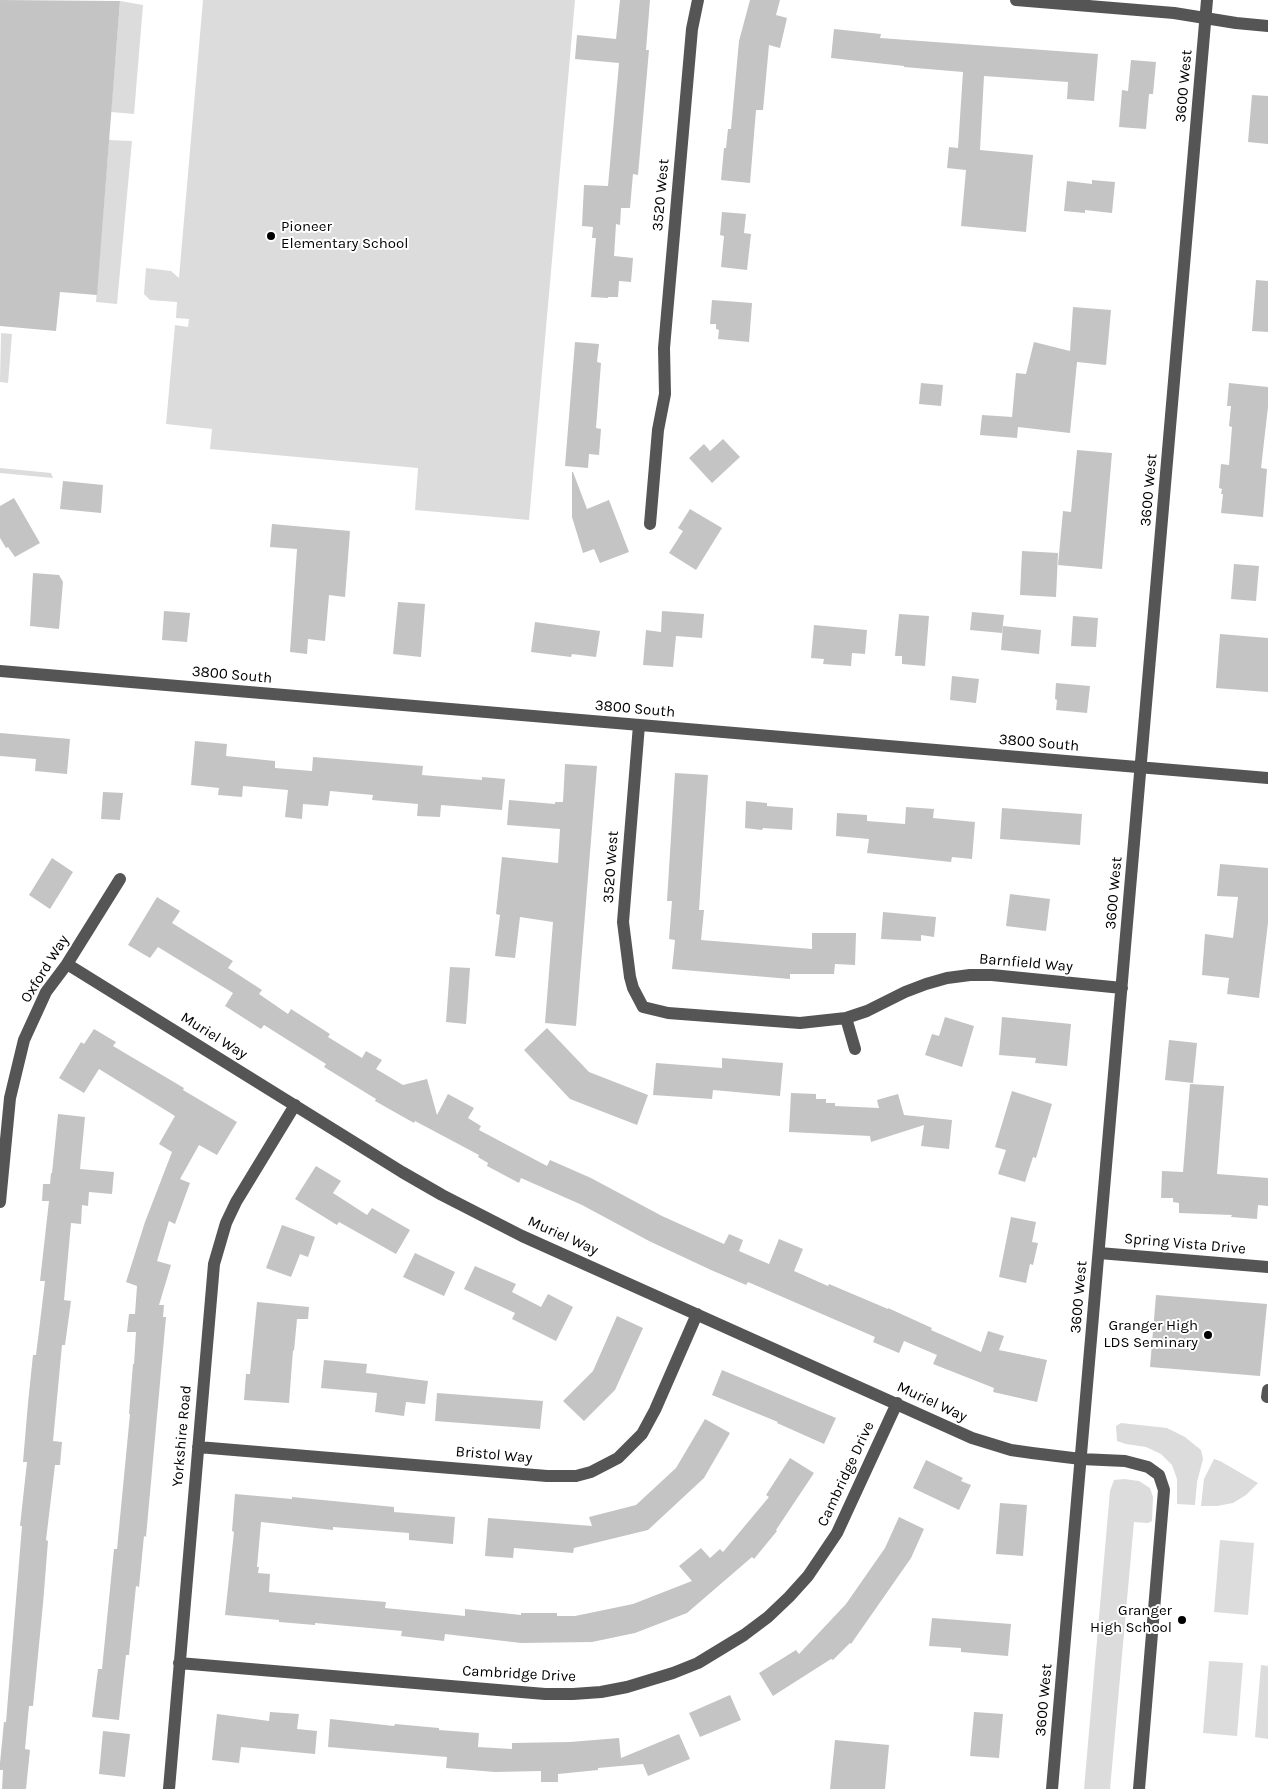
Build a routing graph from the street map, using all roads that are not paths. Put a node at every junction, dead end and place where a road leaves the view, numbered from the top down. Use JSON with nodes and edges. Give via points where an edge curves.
{"nodes":[{"id":1,"x":698,"y":0,"type":"edge"},
{"id":2,"x":1016,"y":0,"type":"edge"},
{"id":3,"x":1207,"y":0,"type":"edge"},
{"id":4,"x":1206,"y":19,"type":"junction"},
{"id":5,"x":1268,"y":26,"type":"edge"},
{"id":6,"x":650,"y":524,"type":"dead end"},
{"id":7,"x":0,"y":671,"type":"edge"},
{"id":8,"x":639,"y":725,"type":"junction"},
{"id":9,"x":1141,"y":768,"type":"junction"},
{"id":10,"x":1268,"y":778,"type":"edge"},
{"id":11,"x":120,"y":879,"type":"dead end"},
{"id":12,"x":67,"y":964,"type":"junction"},
{"id":13,"x":1122,"y":988,"type":"junction"},
{"id":14,"x":643,"y":1007,"type":"joint"},
{"id":15,"x":846,"y":1018,"type":"junction"},
{"id":16,"x":855,"y":1049,"type":"dead end"},
{"id":17,"x":295,"y":1105,"type":"junction"},
{"id":18,"x":0,"y":1202,"type":"edge"},
{"id":19,"x":1099,"y":1253,"type":"junction"},
{"id":20,"x":1268,"y":1267,"type":"edge"},
{"id":21,"x":697,"y":1314,"type":"junction"},
{"id":22,"x":897,"y":1403,"type":"junction"},
{"id":23,"x":198,"y":1447,"type":"junction"},
{"id":24,"x":1081,"y":1459,"type":"junction"},
{"id":25,"x":179,"y":1663,"type":"junction"},
{"id":26,"x":168,"y":1789,"type":"edge"},
{"id":27,"x":1052,"y":1789,"type":"edge"},
{"id":28,"x":1139,"y":1789,"type":"edge"}],
"edges":[{"from":1,"to":6,"type":"street","name":"3520 West","via":[[692,29],[664,348],[665,394],[658,430]]},
{"from":2,"to":4,"type":"street","via":[[1174,13]]},
{"from":3,"to":4,"type":"street","name":"3600 West"},
{"from":4,"to":5,"type":"street"},
{"from":4,"to":9,"type":"street","name":"3600 West"},
{"from":7,"to":8,"type":"street","name":"3800 South"},
{"from":8,"to":9,"type":"street","name":"3800 South"},
{"from":8,"to":14,"type":"street","name":"3520 West","via":[[623,922],[630,977]]},
{"from":9,"to":10,"type":"street","name":"3800 South"},
{"from":9,"to":13,"type":"street","name":"3600 West"},
{"from":11,"to":12,"type":"street","name":"Oxford Way"},
{"from":12,"to":17,"type":"street","name":"Muriel Way"},
{"from":12,"to":18,"type":"street","name":"Oxford Way","via":[[46,992],[31,1022],[19,1058],[10,1098]]},
{"from":13,"to":15,"type":"street","name":"Barnfield Way","via":[[970,975],[926,984]]},
{"from":13,"to":19,"type":"street","name":"3600 West"},
{"from":14,"to":15,"type":"street","name":"Barnfield Way","via":[[668,1013],[785,1023]]},
{"from":15,"to":16,"type":"street"},
{"from":17,"to":21,"type":"street","name":"Muriel Way","via":[[402,1172],[482,1216]]},
{"from":17,"to":23,"type":"street","name":"Yorkshire Road","via":[[236,1202],[219,1243],[212,1285]]},
{"from":19,"to":20,"type":"street","name":"Spring Vista Drive"},
{"from":19,"to":24,"type":"street","name":"3600 West"},
{"from":21,"to":22,"type":"street","name":"Muriel Way"},
{"from":21,"to":23,"type":"street","name":"Bristol Way","via":[[642,1434],[618,1458],[576,1476]]},
{"from":22,"to":24,"type":"street","name":"Muriel Way","via":[[991,1445],[1032,1454]]},
{"from":22,"to":25,"type":"street","name":"Cambridge Drive","via":[[837,1533],[808,1576],[768,1617],[744,1635],[674,1673],[601,1692],[546,1694]]},
{"from":23,"to":25,"type":"street","name":"Yorkshire Road"},
{"from":24,"to":27,"type":"street","name":"3600 West"},
{"from":24,"to":28,"type":"street","name":"Muriel Way","via":[[1125,1461],[1148,1467],[1159,1475],[1164,1490]]},
{"from":25,"to":26,"type":"street","name":"Yorkshire Road"}]}
